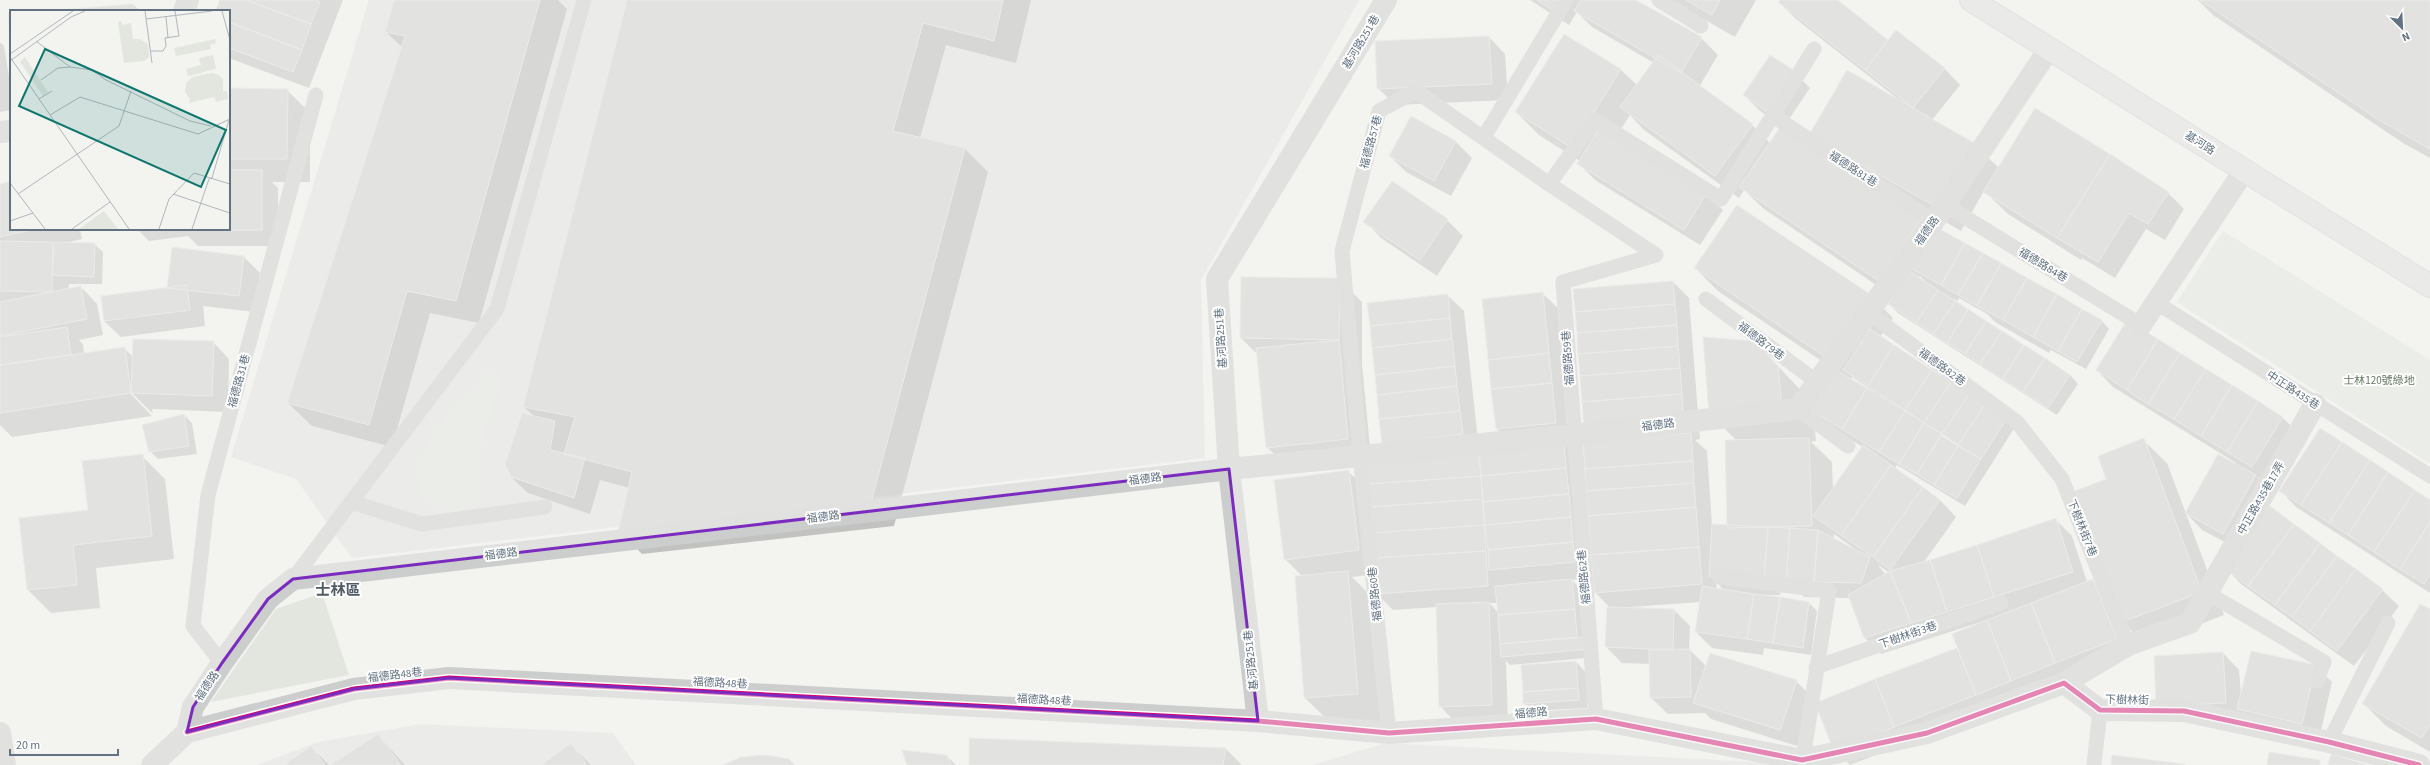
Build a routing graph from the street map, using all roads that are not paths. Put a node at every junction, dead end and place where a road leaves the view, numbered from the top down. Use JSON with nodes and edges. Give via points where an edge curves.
{"nodes":[{"id":1,"x":188,"y":0,"type":"edge"},
{"id":2,"x":584,"y":0,"type":"edge"},
{"id":3,"x":1386,"y":0,"type":"edge"},
{"id":4,"x":1566,"y":0,"type":"edge"},
{"id":5,"x":1658,"y":0,"type":"edge"},
{"id":6,"x":1970,"y":0,"type":"edge"},
{"id":7,"x":184,"y":10,"type":"edge"},
{"id":8,"x":1701,"y":26,"type":"dead end"},
{"id":9,"x":1814,"y":49,"type":"dead end"},
{"id":10,"x":2049,"y":49,"type":"junction"},
{"id":11,"x":316,"y":95,"type":"dead end"},
{"id":12,"x":1773,"y":116,"type":"junction"},
{"id":13,"x":10,"y":131,"type":"edge"},
{"id":14,"x":0,"y":132,"type":"edge"},
{"id":15,"x":1484,"y":137,"type":"junction"},
{"id":16,"x":2244,"y":171,"type":"junction"},
{"id":17,"x":1549,"y":184,"type":"junction"},
{"id":18,"x":1939,"y":213,"type":"junction"},
{"id":19,"x":1563,"y":282,"type":"joint"},
{"id":20,"x":2430,"y":286,"type":"edge"},
{"id":21,"x":1706,"y":299,"type":"dead end"},
{"id":22,"x":2157,"y":303,"type":"junction"},
{"id":23,"x":1867,"y":312,"type":"junction"},
{"id":24,"x":2141,"y":325,"type":"joint"},
{"id":25,"x":1817,"y":382,"type":"junction"},
{"id":26,"x":2315,"y":404,"type":"junction"},
{"id":27,"x":1798,"y":408,"type":"junction"},
{"id":28,"x":2017,"y":422,"type":"joint"},
{"id":29,"x":1573,"y":435,"type":"junction"},
{"id":30,"x":1848,"y":446,"type":"dead end"},
{"id":31,"x":1360,"y":455,"type":"junction"},
{"id":32,"x":1229,"y":469,"type":"junction"},
{"id":33,"x":2430,"y":476,"type":"edge"},
{"id":34,"x":351,"y":502,"type":"junction"},
{"id":35,"x":545,"y":508,"type":"dead end"},
{"id":36,"x":1720,"y":577,"type":"dead end"},
{"id":37,"x":292,"y":579,"type":"junction"},
{"id":38,"x":2206,"y":592,"type":"junction"},
{"id":39,"x":2001,"y":603,"type":"dead end"},
{"id":40,"x":2388,"y":623,"type":"dead end"},
{"id":41,"x":2128,"y":645,"type":"junction"},
{"id":42,"x":222,"y":663,"type":"junction"},
{"id":43,"x":1816,"y":667,"type":"junction"},
{"id":44,"x":2317,"y":681,"type":"dead end"},
{"id":45,"x":2064,"y":684,"type":"junction"},
{"id":46,"x":2100,"y":710,"type":"junction"},
{"id":47,"x":1596,"y":719,"type":"junction"},
{"id":48,"x":1258,"y":721,"type":"junction"},
{"id":49,"x":187,"y":732,"type":"junction"},
{"id":50,"x":0,"y":733,"type":"edge"},
{"id":51,"x":1389,"y":733,"type":"junction"},
{"id":52,"x":2329,"y":742,"type":"junction"},
{"id":53,"x":1802,"y":763,"type":"edge"},
{"id":54,"x":5,"y":765,"type":"edge"},
{"id":55,"x":152,"y":765,"type":"edge"},
{"id":56,"x":2094,"y":765,"type":"edge"},
{"id":57,"x":2419,"y":765,"type":"edge"}],
"edges":[{"from":1,"to":7,"type":"street"},
{"from":2,"to":34,"type":"lane","via":[[497,309]]},
{"from":3,"to":32,"type":"street","name":"基河路251巷","via":[[1217,279]]},
{"from":4,"to":15,"type":"lane"},
{"from":5,"to":8,"type":"lane"},
{"from":6,"to":10,"type":"street","name":"基河路"},
{"from":9,"to":12,"type":"lane"},
{"from":10,"to":16,"type":"street","name":"基河路"},
{"from":10,"to":18,"type":"street","name":"福德路"},
{"from":11,"to":42,"type":"lane","name":"福德路31巷","via":[[208,495],[193,626]]},
{"from":12,"to":17,"type":"lane","via":[[1721,199],[1595,120]]},
{"from":12,"to":18,"type":"lane","name":"福德路81巷"},
{"from":13,"to":14,"type":"street"},
{"from":15,"to":17,"type":"lane","name":"福德路57巷"},
{"from":15,"to":31,"type":"lane","name":"福德路57巷","via":[[1416,91],[1379,111],[1342,251]]},
{"from":16,"to":20,"type":"street","name":"基河路"},
{"from":16,"to":22,"type":"street"},
{"from":17,"to":19,"type":"lane","name":"福德路57巷","via":[[1656,255]]},
{"from":18,"to":23,"type":"street","name":"福德路"},
{"from":18,"to":24,"type":"lane","name":"福德路84巷"},
{"from":19,"to":29,"type":"lane","name":"福德路59巷"},
{"from":21,"to":25,"type":"lane","name":"福德路79巷"},
{"from":22,"to":24,"type":"street"},
{"from":22,"to":26,"type":"lane","name":"中正路435巷"},
{"from":23,"to":25,"type":"street","name":"福德路"},
{"from":23,"to":28,"type":"lane","name":"福德路82巷"},
{"from":25,"to":27,"type":"street","name":"福德路"},
{"from":26,"to":33,"type":"lane","name":"中正路435巷"},
{"from":26,"to":38,"type":"street","name":"中正路435巷17弄"},
{"from":27,"to":29,"type":"street","name":"福德路"},
{"from":27,"to":30,"type":"lane"},
{"from":28,"to":41,"type":"lane","name":"下樹林街7巷","via":[[2062,479]]},
{"from":29,"to":31,"type":"street","name":"福德路"},
{"from":29,"to":47,"type":"lane","name":"福德路62巷"},
{"from":31,"to":32,"type":"street","name":"福德路"},
{"from":31,"to":51,"type":"lane","name":"福德路60巷"},
{"from":32,"to":37,"type":"street","name":"福德路"},
{"from":32,"to":48,"type":"street","name":"基河路251巷"},
{"from":34,"to":35,"type":"lane","via":[[422,524]]},
{"from":34,"to":37,"type":"lane"},
{"from":36,"to":43,"type":"lane","via":[[1828,591]]},
{"from":37,"to":42,"type":"street","name":"福德路","via":[[268,599]]},
{"from":38,"to":41,"type":"street","via":[[2190,623]]},
{"from":38,"to":44,"type":"lane","via":[[2324,662]]},
{"from":39,"to":43,"type":"lane","name":"下樹林街3巷"},
{"from":40,"to":52,"type":"lane"},
{"from":41,"to":45,"type":"street"},
{"from":42,"to":49,"type":"street","name":"福德路","via":[[193,707]]},
{"from":43,"to":53,"type":"lane"},
{"from":45,"to":46,"type":"street","name":"下樹林街"},
{"from":45,"to":53,"type":"street","via":[[1927,733]]},
{"from":46,"to":52,"type":"street","name":"下樹林街","via":[[2184,711]]},
{"from":46,"to":56,"type":"lane"},
{"from":47,"to":51,"type":"street","name":"福德路"},
{"from":47,"to":53,"type":"street","name":"福德路"},
{"from":48,"to":49,"type":"street","name":"福德路48巷","via":[[449,678],[354,689]]},
{"from":48,"to":51,"type":"street","name":"福德路"},
{"from":49,"to":55,"type":"street"},
{"from":50,"to":54,"type":"street"},
{"from":52,"to":57,"type":"street","name":"下樹林街"}]}
